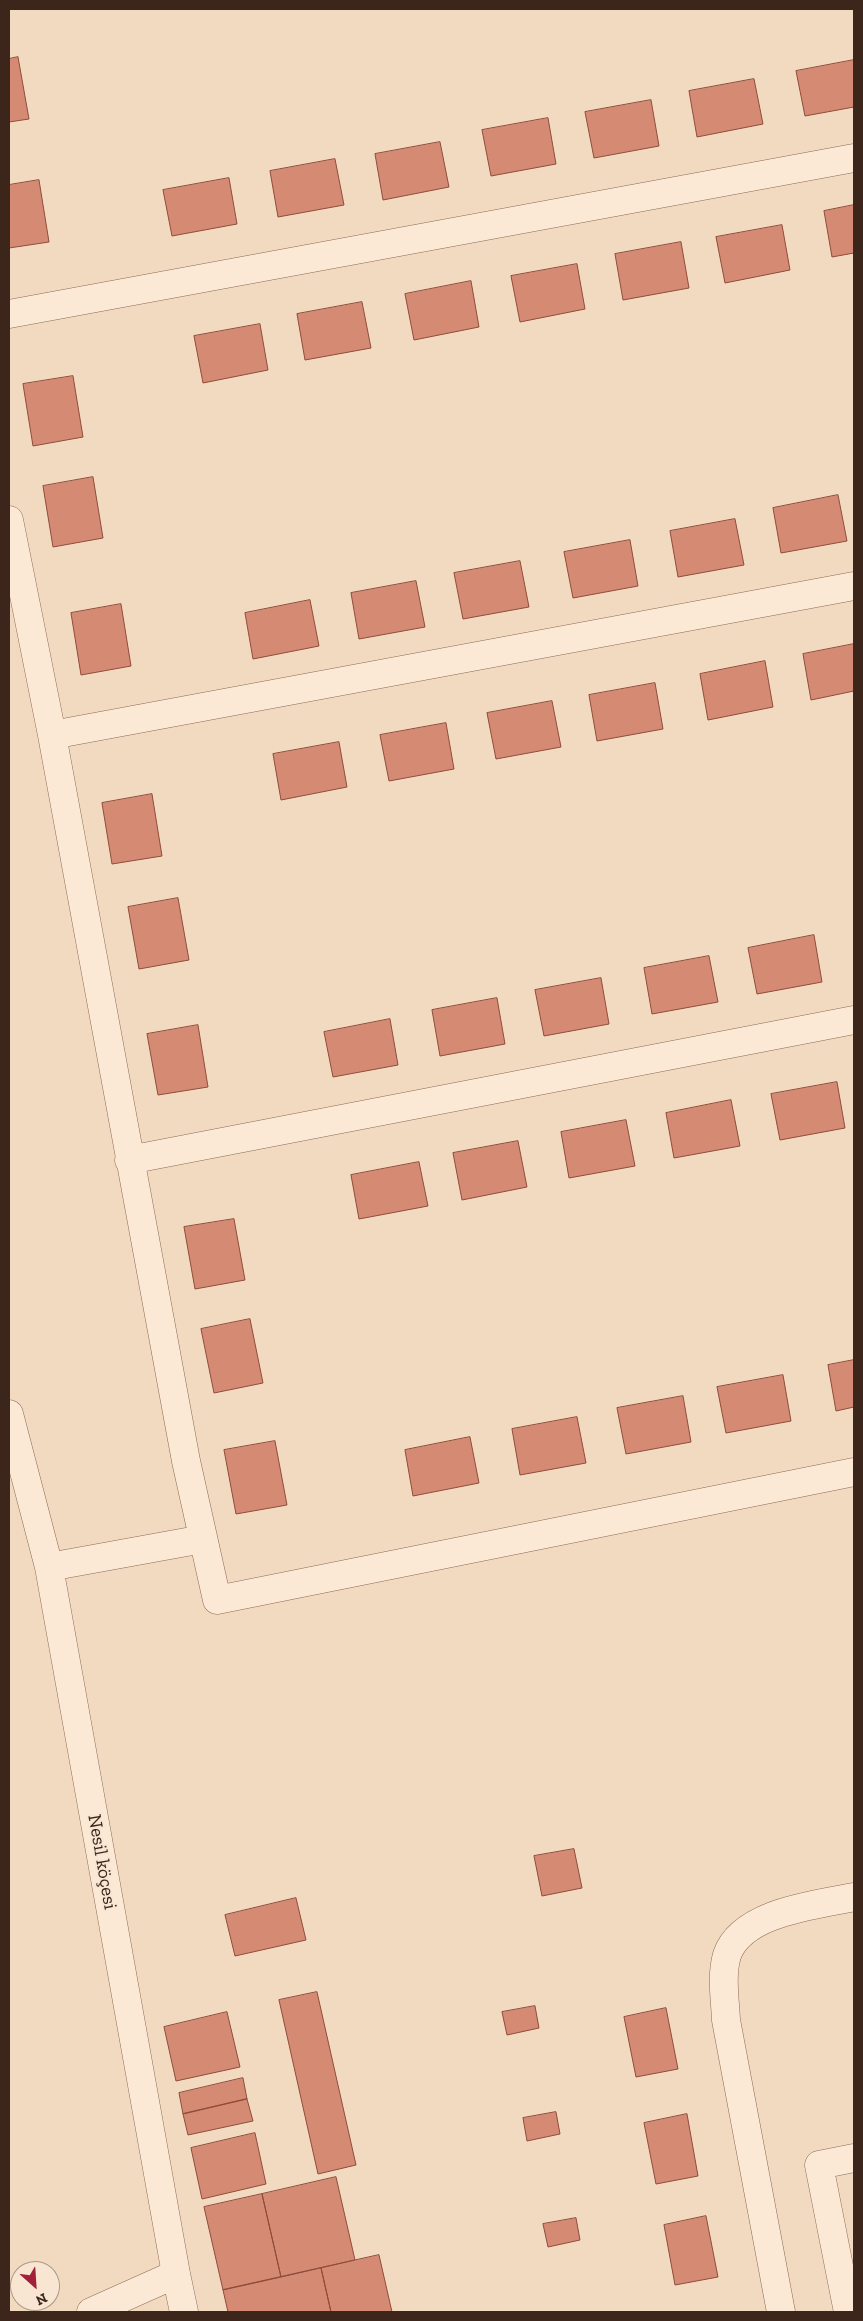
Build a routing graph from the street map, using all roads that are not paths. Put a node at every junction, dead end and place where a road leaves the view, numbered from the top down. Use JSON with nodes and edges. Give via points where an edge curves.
{"nodes":[{"id":1,"x":854,"y":158,"type":"edge"},
{"id":2,"x":9,"y":314,"type":"edge"},
{"id":3,"x":9,"y":520,"type":"edge"},
{"id":4,"x":854,"y":586,"type":"edge"},
{"id":5,"x":52,"y":735,"type":"junction"},
{"id":6,"x":854,"y":1020,"type":"edge"},
{"id":7,"x":129,"y":1160,"type":"junction"},
{"id":8,"x":9,"y":1414,"type":"edge"},
{"id":9,"x":854,"y":1472,"type":"edge"},
{"id":10,"x":203,"y":1539,"type":"junction"},
{"id":11,"x":49,"y":1567,"type":"junction"},
{"id":12,"x":854,"y":1897,"type":"edge"},
{"id":13,"x":854,"y":2158,"type":"edge"},
{"id":14,"x":845,"y":2252,"type":"edge"},
{"id":15,"x":176,"y":2274,"type":"junction"},
{"id":16,"x":91,"y":2312,"type":"edge"},
{"id":17,"x":184,"y":2312,"type":"edge"},
{"id":18,"x":781,"y":2312,"type":"edge"},
{"id":19,"x":848,"y":2312,"type":"edge"}],
"edges":[{"from":1,"to":2,"type":"street"},
{"from":3,"to":5,"type":"street"},
{"from":4,"to":5,"type":"street"},
{"from":5,"to":7,"type":"street"},
{"from":6,"to":7,"type":"street"},
{"from":7,"to":10,"type":"street"},
{"from":8,"to":11,"type":"street","name":"Nesil köçesi"},
{"from":9,"to":10,"type":"street","via":[[217,1600]]},
{"from":10,"to":11,"type":"street"},
{"from":11,"to":15,"type":"street","name":"Nesil köçesi"},
{"from":12,"to":18,"type":"street","via":[[782,1912],[744,1931],[728,1954],[723,1978],[726,2020]]},
{"from":13,"to":14,"type":"street","via":[[819,2165]]},
{"from":14,"to":19,"type":"street"},
{"from":15,"to":16,"type":"street"},
{"from":15,"to":17,"type":"street","name":"Nesil köçesi"}]}
